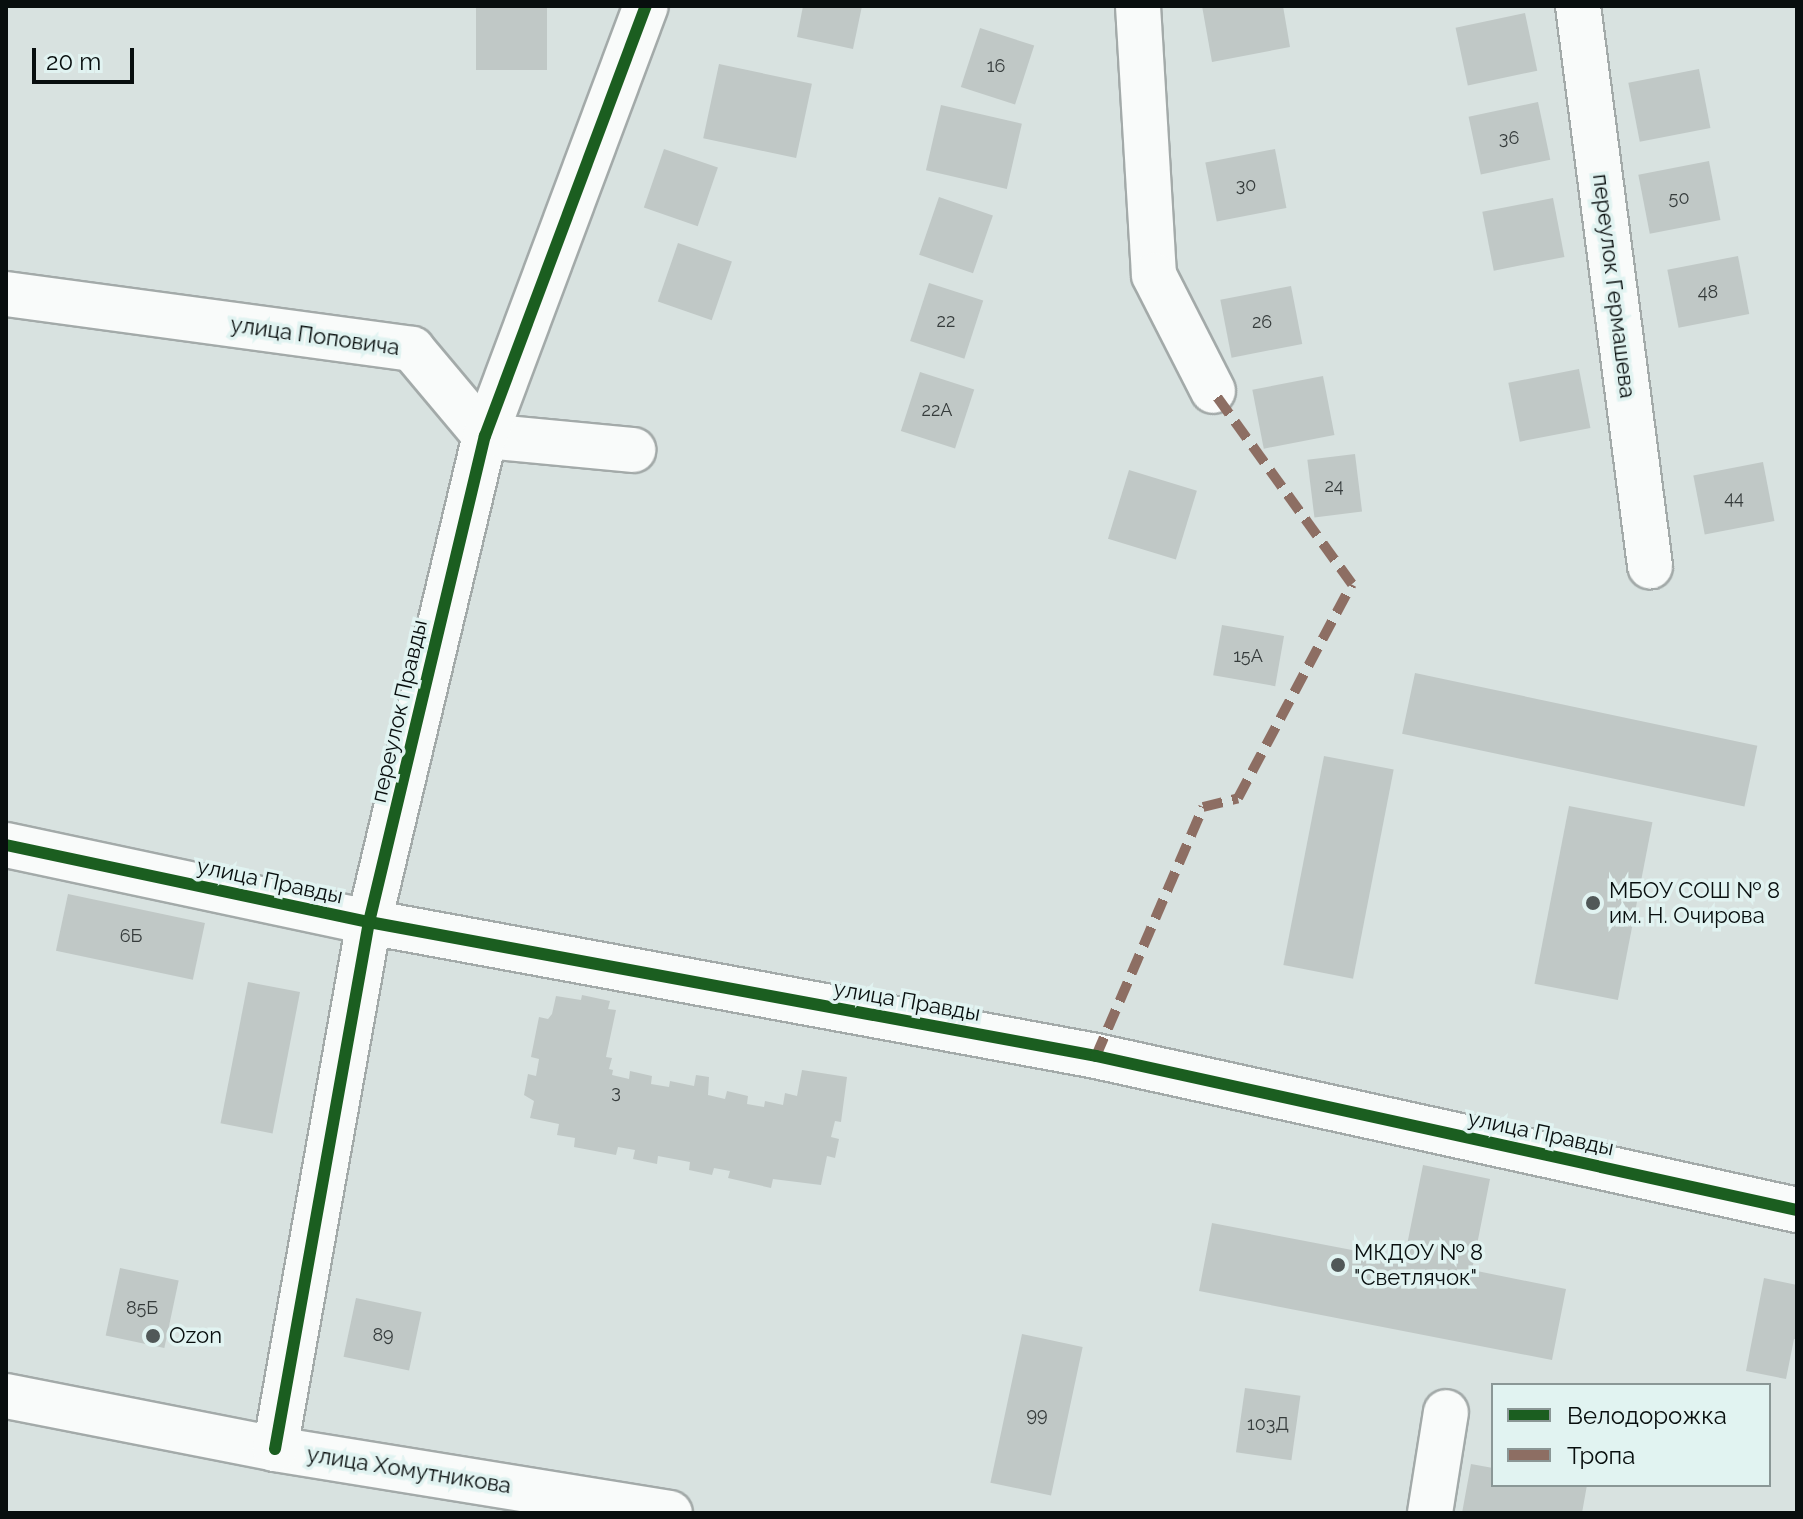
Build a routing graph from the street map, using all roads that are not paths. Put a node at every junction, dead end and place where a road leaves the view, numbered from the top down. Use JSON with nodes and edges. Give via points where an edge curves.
{"nodes":[{"id":1,"x":646,"y":6,"type":"edge"},
{"id":2,"x":1138,"y":6,"type":"edge"},
{"id":3,"x":1578,"y":6,"type":"edge"},
{"id":4,"x":6,"y":294,"type":"edge"},
{"id":5,"x":1213,"y":391,"type":"dead end"},
{"id":6,"x":485,"y":436,"type":"junction"},
{"id":7,"x":633,"y":450,"type":"dead end"},
{"id":8,"x":1650,"y":566,"type":"dead end"},
{"id":9,"x":6,"y":845,"type":"edge"},
{"id":10,"x":369,"y":922,"type":"junction"},
{"id":11,"x":1797,"y":1210,"type":"edge"},
{"id":12,"x":6,"y":1396,"type":"edge"},
{"id":13,"x":1446,"y":1412,"type":"dead end"},
{"id":14,"x":275,"y":1449,"type":"junction"},
{"id":15,"x":553,"y":1503,"type":"edge"},
{"id":16,"x":670,"y":1513,"type":"edge"},
{"id":17,"x":1430,"y":1513,"type":"edge"}],
"edges":[{"from":1,"to":6,"type":"street","name":"переулок Правды"},
{"from":2,"to":5,"type":"street","via":[[1154,275]]},
{"from":3,"to":8,"type":"street","name":"переулок Гермашева"},
{"from":4,"to":6,"type":"street","name":"улица Поповича","via":[[412,349]]},
{"from":6,"to":7,"type":"street"},
{"from":6,"to":10,"type":"street","name":"переулок Правды"},
{"from":9,"to":10,"type":"street","name":"улица Правды"},
{"from":10,"to":11,"type":"street","name":"улица Правды","via":[[1096,1056]]},
{"from":10,"to":14,"type":"street","name":"переулок Правды"},
{"from":12,"to":14,"type":"street","name":"улица Хомутникова"},
{"from":13,"to":17,"type":"street"},
{"from":14,"to":15,"type":"street","name":"улица Хомутникова"},
{"from":15,"to":16,"type":"street","name":"улица Хомутникова"}]}
